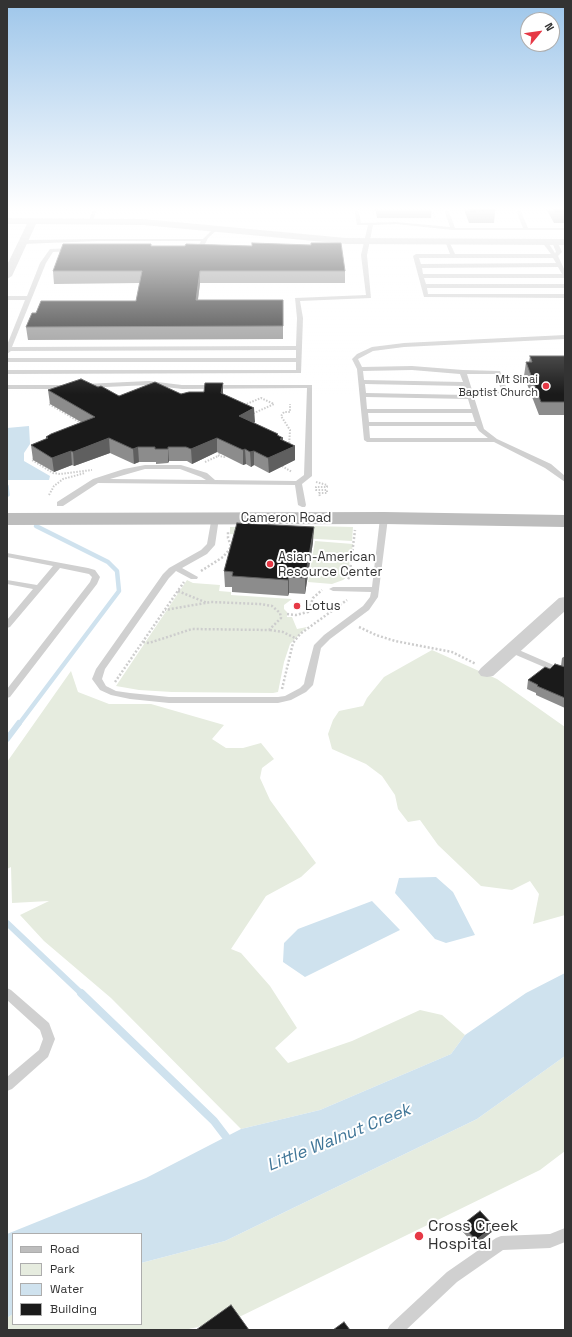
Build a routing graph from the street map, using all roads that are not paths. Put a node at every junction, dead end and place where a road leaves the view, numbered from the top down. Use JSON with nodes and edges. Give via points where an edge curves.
{"nodes":[{"id":1,"x":40,"y":269,"type":"edge"},
{"id":2,"x":366,"y":269,"type":"edge"},
{"id":3,"x":420,"y":269,"type":"edge"},
{"id":4,"x":421,"y":276,"type":"junction"},
{"id":5,"x":565,"y":276,"type":"edge"},
{"id":6,"x":424,"y":286,"type":"junction"},
{"id":7,"x":565,"y":286,"type":"edge"},
{"id":8,"x":565,"y":296,"type":"edge"},
{"id":9,"x":7,"y":298,"type":"edge"},
{"id":10,"x":29,"y":298,"type":"junction"},
{"id":11,"x":565,"y":337,"type":"edge"},
{"id":12,"x":300,"y":348,"type":"junction"},
{"id":13,"x":8,"y":350,"type":"edge"},
{"id":14,"x":7,"y":360,"type":"edge"},
{"id":15,"x":299,"y":360,"type":"junction"},
{"id":16,"x":360,"y":369,"type":"junction"},
{"id":17,"x":7,"y":372,"type":"edge"},
{"id":18,"x":463,"y":372,"type":"junction"},
{"id":19,"x":362,"y":382,"type":"junction"},
{"id":20,"x":467,"y":384,"type":"junction"},
{"id":21,"x":7,"y":387,"type":"edge"},
{"id":22,"x":363,"y":395,"type":"junction"},
{"id":23,"x":470,"y":395,"type":"junction"},
{"id":24,"x":364,"y":411,"type":"junction"},
{"id":25,"x":475,"y":411,"type":"junction"},
{"id":26,"x":366,"y":424,"type":"junction"},
{"id":27,"x":479,"y":424,"type":"junction"},
{"id":28,"x":495,"y":440,"type":"junction"},
{"id":29,"x":565,"y":480,"type":"edge"},
{"id":30,"x":96,"y":481,"type":"junction"},
{"id":31,"x":214,"y":482,"type":"junction"},
{"id":32,"x":298,"y":483,"type":"junction"},
{"id":33,"x":7,"y":504,"type":"edge"},
{"id":34,"x":60,"y":504,"type":"junction"},
{"id":35,"x":302,"y":505,"type":"junction"},
{"id":36,"x":565,"y":506,"type":"edge"},
{"id":37,"x":384,"y":518,"type":"junction"},
{"id":38,"x":7,"y":519,"type":"edge"},
{"id":39,"x":565,"y":521,"type":"edge"},
{"id":40,"x":223,"y":522,"type":"junction"},
{"id":41,"x":7,"y":555,"type":"edge"},
{"id":42,"x":58,"y":565,"type":"junction"},
{"id":43,"x":176,"y":568,"type":"junction"},
{"id":44,"x":193,"y":576,"type":"road end"},
{"id":45,"x":7,"y":582,"type":"edge"},
{"id":46,"x":39,"y":588,"type":"junction"},
{"id":47,"x":333,"y":589,"type":"dead end"},
{"id":48,"x":376,"y":590,"type":"junction"},
{"id":49,"x":565,"y":603,"type":"edge"},
{"id":50,"x":7,"y":625,"type":"edge"},
{"id":51,"x":512,"y":650,"type":"junction"},
{"id":52,"x":488,"y":671,"type":"road end"},
{"id":53,"x":565,"y":672,"type":"edge"},
{"id":54,"x":7,"y":695,"type":"edge"},
{"id":55,"x":7,"y":993,"type":"edge"},
{"id":56,"x":8,"y":1081,"type":"edge"},
{"id":57,"x":565,"y":1235,"type":"edge"},
{"id":58,"x":395,"y":1330,"type":"edge"}],
"edges":[{"from":1,"to":10,"type":"lane"},
{"from":2,"to":12,"type":"lane","via":[[369,297],[297,299]]},
{"from":3,"to":4,"type":"lane"},
{"from":4,"to":5,"type":"lane"},
{"from":4,"to":6,"type":"lane"},
{"from":6,"to":7,"type":"lane"},
{"from":6,"to":8,"type":"lane","via":[[426,296]]},
{"from":9,"to":10,"type":"lane"},
{"from":10,"to":13,"type":"lane"},
{"from":11,"to":16,"type":"lane","via":[[404,345],[372,349],[359,354],[355,359]]},
{"from":12,"to":13,"type":"lane"},
{"from":12,"to":15,"type":"lane"},
{"from":14,"to":15,"type":"lane"},
{"from":15,"to":17,"type":"lane","via":[[299,372]]},
{"from":16,"to":18,"type":"lane","via":[[412,368]]},
{"from":16,"to":19,"type":"lane"},
{"from":18,"to":20,"type":"lane"},
{"from":18,"to":23,"type":"lane","via":[[498,372],[505,392]]},
{"from":19,"to":20,"type":"lane"},
{"from":19,"to":22,"type":"lane"},
{"from":20,"to":23,"type":"lane"},
{"from":21,"to":32,"type":"lane","via":[[149,383],[182,387],[310,386],[308,476]]},
{"from":22,"to":23,"type":"lane"},
{"from":22,"to":24,"type":"lane"},
{"from":23,"to":25,"type":"lane"},
{"from":24,"to":25,"type":"lane"},
{"from":24,"to":26,"type":"lane"},
{"from":25,"to":27,"type":"lane"},
{"from":26,"to":27,"type":"lane"},
{"from":26,"to":28,"type":"lane","via":[[367,440]]},
{"from":27,"to":28,"type":"lane","via":[[482,430]]},
{"from":28,"to":29,"type":"lane","via":[[548,466]]},
{"from":30,"to":31,"type":"lane"},
{"from":30,"to":31,"type":"lane","via":[[135,469],[174,467],[195,470]]},
{"from":30,"to":34,"type":"lane"},
{"from":31,"to":32,"type":"lane"},
{"from":32,"to":35,"type":"lane"},
{"from":33,"to":34,"type":"main road","name":"Cameron Road"},
{"from":34,"to":35,"type":"main road","name":"Cameron Road"},
{"from":35,"to":36,"type":"main road","name":"Cameron Road"},
{"from":37,"to":39,"type":"main road","name":"Cameron Road"},
{"from":37,"to":40,"type":"main road","name":"Cameron Road"},
{"from":37,"to":48,"type":"lane"},
{"from":38,"to":40,"type":"main road","name":"Cameron Road"},
{"from":40,"to":43,"type":"lane","via":[[209,547]]},
{"from":41,"to":42,"type":"lane"},
{"from":42,"to":46,"type":"lane"},
{"from":42,"to":54,"type":"lane","via":[[92,572],[96,577]]},
{"from":43,"to":44,"type":"lane"},
{"from":43,"to":48,"type":"lane","via":[[161,582],[98,674],[99,684],[109,691],[157,700],[288,698],[308,685],[318,647],[327,637],[366,608]]},
{"from":45,"to":46,"type":"lane"},
{"from":46,"to":50,"type":"lane"},
{"from":47,"to":48,"type":"lane"},
{"from":49,"to":51,"type":"street"},
{"from":51,"to":52,"type":"street"},
{"from":51,"to":53,"type":"lane"},
{"from":55,"to":56,"type":"lane","via":[[45,1027],[49,1039],[44,1053]]},
{"from":57,"to":58,"type":"lane","via":[[550,1241],[501,1243],[452,1277]]}]}
